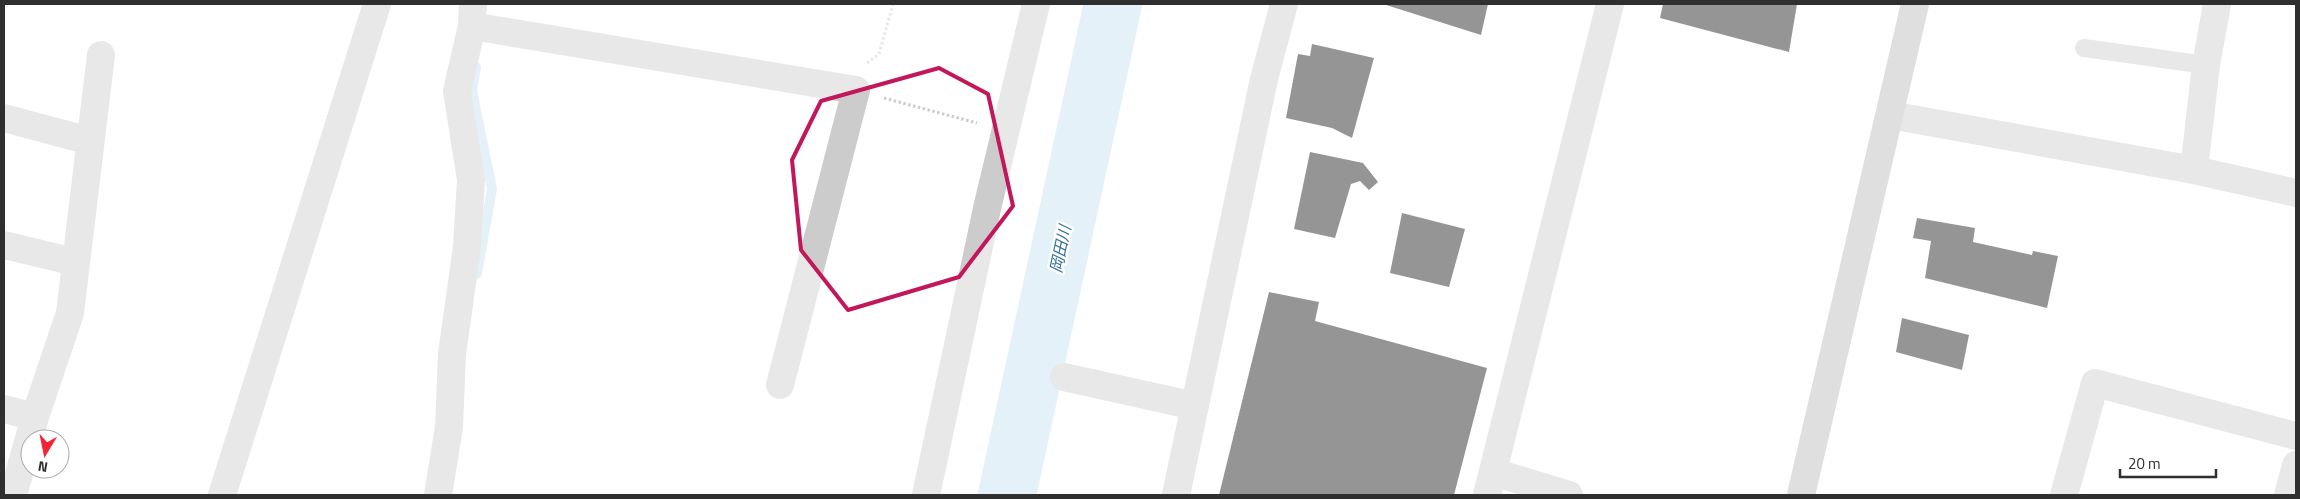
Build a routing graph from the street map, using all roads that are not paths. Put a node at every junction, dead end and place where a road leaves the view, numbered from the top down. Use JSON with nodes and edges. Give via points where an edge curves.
{"nodes":[{"id":1,"x":377,"y":4,"type":"edge"},
{"id":2,"x":1036,"y":4,"type":"edge"},
{"id":3,"x":1284,"y":4,"type":"edge"},
{"id":4,"x":1610,"y":4,"type":"edge"},
{"id":5,"x":1916,"y":4,"type":"edge"},
{"id":6,"x":2217,"y":4,"type":"edge"},
{"id":7,"x":472,"y":15,"type":"edge"},
{"id":8,"x":2084,"y":48,"type":"dead end"},
{"id":9,"x":101,"y":55,"type":"dead end"},
{"id":10,"x":2206,"y":65,"type":"junction"},
{"id":11,"x":1890,"y":115,"type":"junction"},
{"id":12,"x":4,"y":118,"type":"edge"},
{"id":13,"x":90,"y":141,"type":"junction"},
{"id":14,"x":2194,"y":170,"type":"junction"},
{"id":15,"x":2296,"y":192,"type":"edge"},
{"id":16,"x":4,"y":245,"type":"edge"},
{"id":17,"x":76,"y":262,"type":"junction"},
{"id":18,"x":1064,"y":377,"type":"dead end"},
{"id":19,"x":780,"y":385,"type":"dead end"},
{"id":20,"x":1195,"y":406,"type":"junction"},
{"id":21,"x":4,"y":409,"type":"edge"},
{"id":22,"x":36,"y":417,"type":"junction"},
{"id":23,"x":2296,"y":436,"type":"edge"},
{"id":24,"x":2296,"y":465,"type":"edge"},
{"id":25,"x":1490,"y":484,"type":"edge"},
{"id":26,"x":12,"y":495,"type":"edge"},
{"id":27,"x":222,"y":495,"type":"edge"},
{"id":28,"x":438,"y":495,"type":"edge"},
{"id":29,"x":926,"y":495,"type":"edge"},
{"id":30,"x":1176,"y":495,"type":"edge"},
{"id":31,"x":1570,"y":495,"type":"edge"},
{"id":32,"x":1801,"y":495,"type":"edge"},
{"id":33,"x":2064,"y":495,"type":"edge"},
{"id":34,"x":2288,"y":495,"type":"edge"}],
"edges":[{"from":1,"to":27,"type":"street"},
{"from":2,"to":29,"type":"street"},
{"from":3,"to":20,"type":"street","via":[[1264,79]]},
{"from":4,"to":25,"type":"street"},
{"from":5,"to":11,"type":"street"},
{"from":6,"to":10,"type":"street"},
{"from":7,"to":19,"type":"street","via":[[856,90]]},
{"from":7,"to":28,"type":"street","via":[[457,91],[470,180],[467,247],[452,354],[449,427]]},
{"from":8,"to":10,"type":"lane"},
{"from":9,"to":13,"type":"street"},
{"from":10,"to":14,"type":"street"},
{"from":11,"to":14,"type":"street"},
{"from":11,"to":32,"type":"street"},
{"from":12,"to":13,"type":"street"},
{"from":13,"to":17,"type":"street"},
{"from":14,"to":15,"type":"street"},
{"from":16,"to":17,"type":"street"},
{"from":17,"to":22,"type":"street","via":[[70,313]]},
{"from":18,"to":20,"type":"street"},
{"from":20,"to":30,"type":"street"},
{"from":21,"to":22,"type":"street"},
{"from":22,"to":26,"type":"street"},
{"from":23,"to":33,"type":"street","via":[[2095,383]]},
{"from":24,"to":34,"type":"street"},
{"from":25,"to":31,"type":"street"}]}
